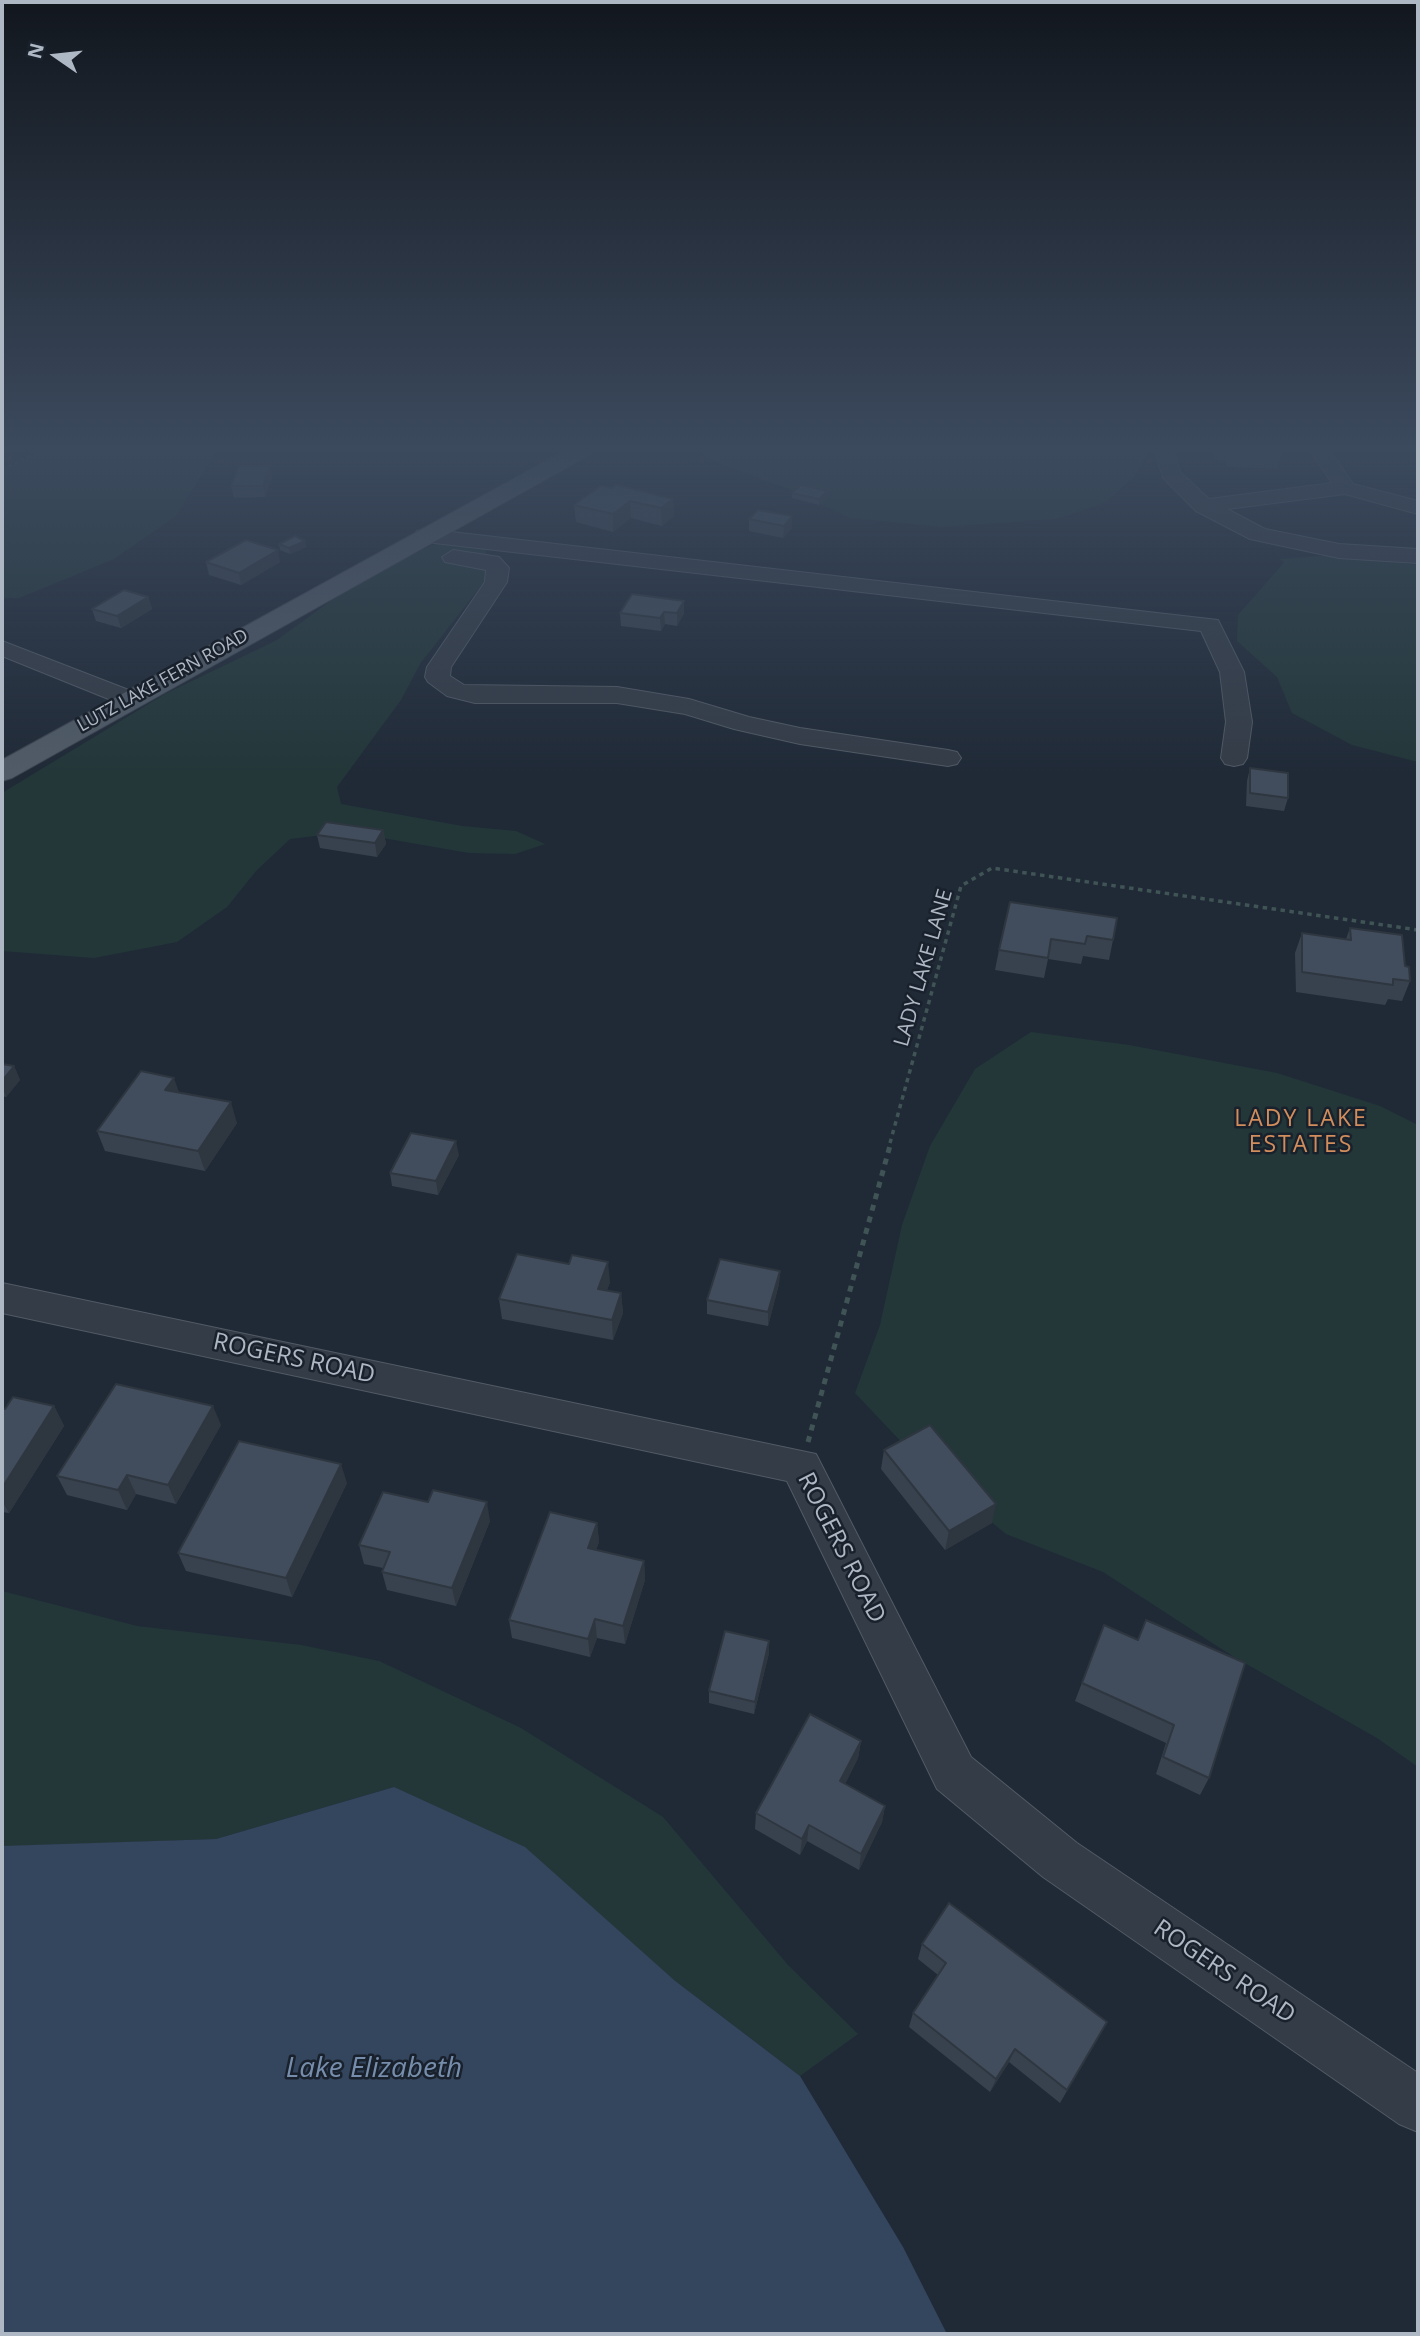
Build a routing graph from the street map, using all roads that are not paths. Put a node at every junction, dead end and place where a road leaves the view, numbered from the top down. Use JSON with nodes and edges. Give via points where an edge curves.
{"nodes":[{"id":1,"x":385,"y":558,"type":"edge"},
{"id":2,"x":463,"y":558,"type":"edge"},
{"id":3,"x":619,"y":558,"type":"edge"},
{"id":4,"x":2,"y":648,"type":"edge"},
{"id":5,"x":130,"y":699,"type":"junction"},
{"id":6,"x":948,"y":758,"type":"dead end"},
{"id":7,"x":1234,"y":758,"type":"dead end"},
{"id":8,"x":2,"y":772,"type":"edge"},
{"id":9,"x":2,"y":1298,"type":"edge"},
{"id":10,"x":1418,"y":2105,"type":"edge"}],
"edges":[{"from":1,"to":5,"type":"main road","name":"LUTZ LAKE FERN ROAD"},
{"from":2,"to":6,"type":"street","via":[[491,562],[498,568],[496,582],[439,667],[437,677],[456,691],[475,695],[617,695],[689,707],[800,736]]},
{"from":3,"to":7,"type":"street","via":[[1210,625],[1232,672],[1239,722]]},
{"from":4,"to":5,"type":"street"},
{"from":5,"to":8,"type":"main road","name":"LUTZ LAKE FERN ROAD"},
{"from":9,"to":10,"type":"street","name":"ROGERS ROAD","via":[[801,1466],[954,1773],[1060,1860]]}]}
